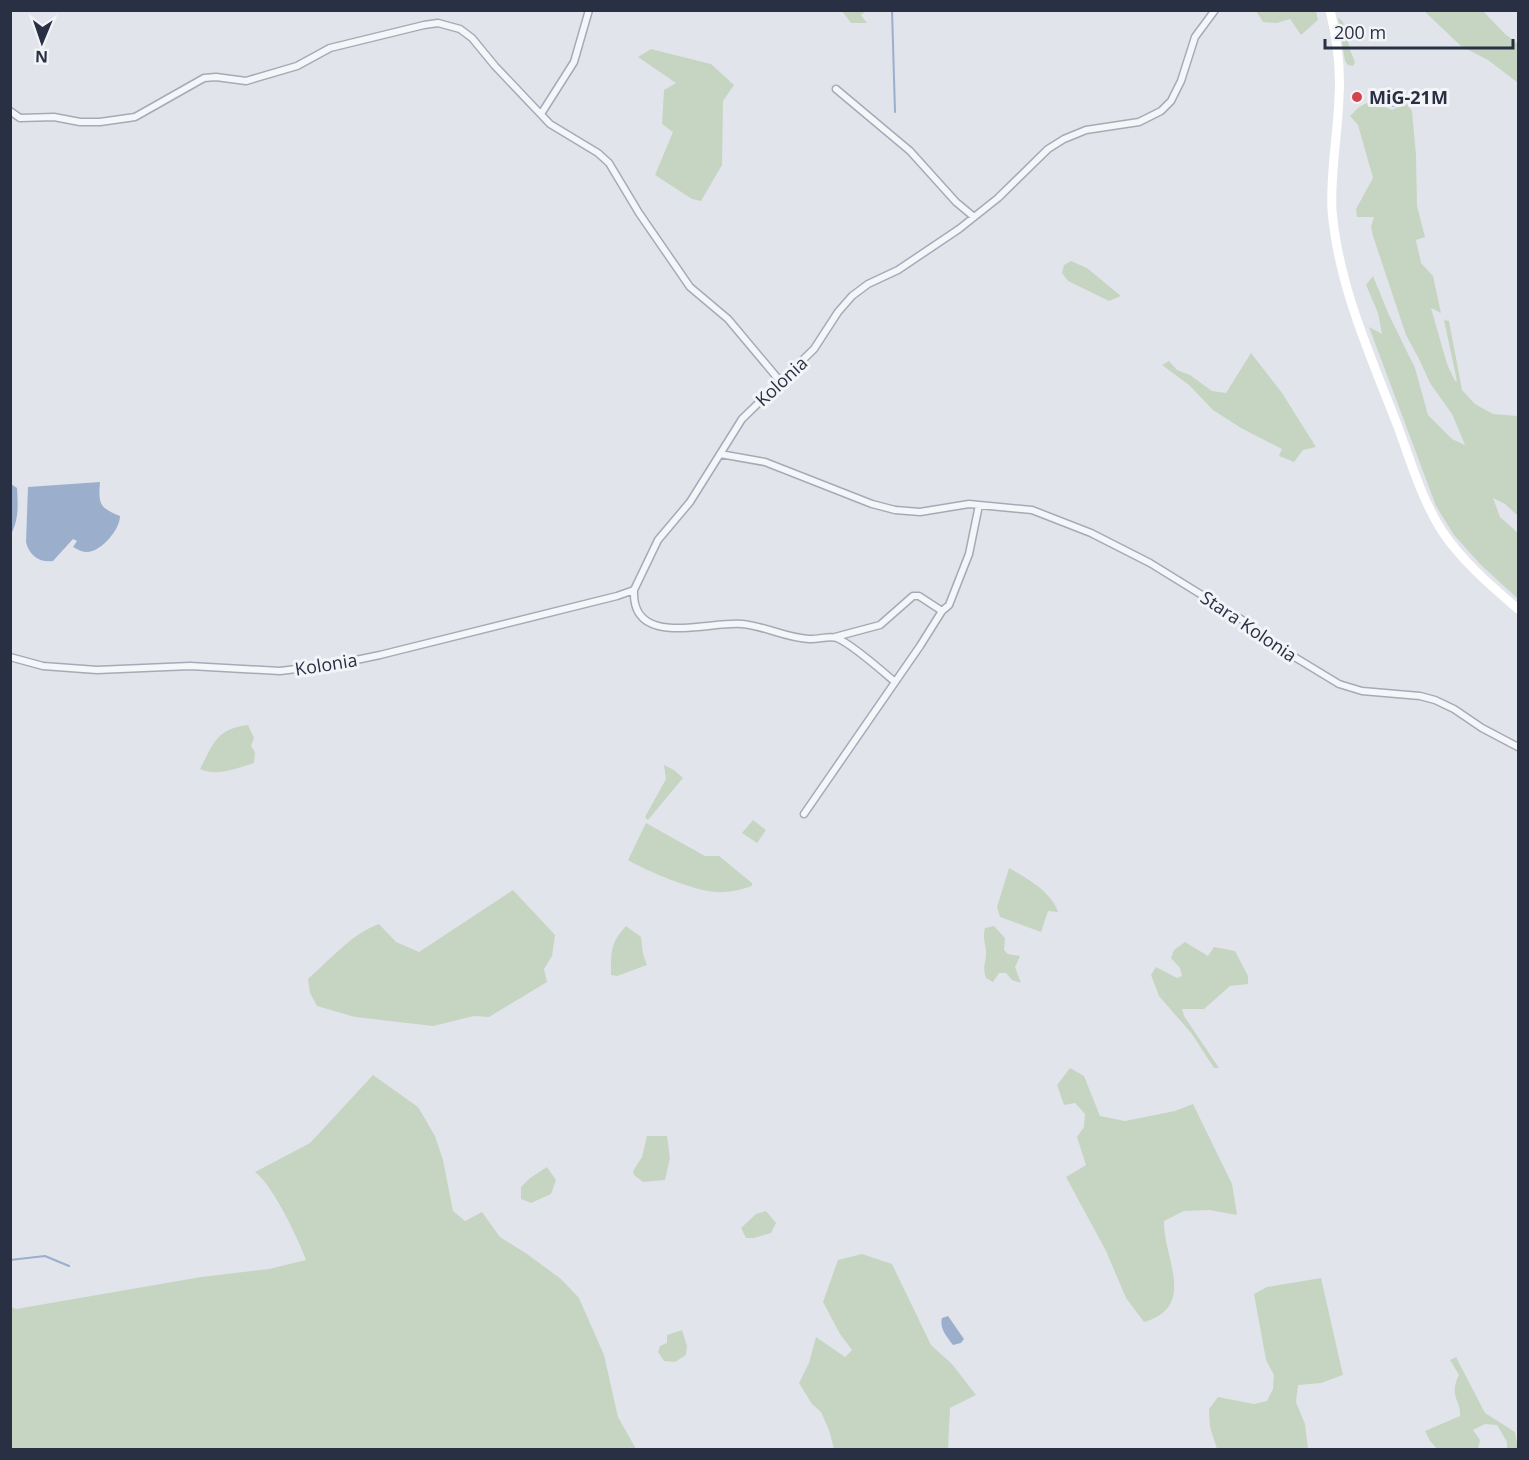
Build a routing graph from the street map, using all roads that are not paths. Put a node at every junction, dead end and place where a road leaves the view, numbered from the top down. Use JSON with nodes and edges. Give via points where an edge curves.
{"nodes":[{"id":1,"x":589,"y":10,"type":"edge"},
{"id":2,"x":1215,"y":10,"type":"edge"},
{"id":3,"x":1330,"y":10,"type":"edge"},
{"id":4,"x":836,"y":89,"type":"dead end"},
{"id":5,"x":10,"y":111,"type":"edge"},
{"id":6,"x":541,"y":114,"type":"junction"},
{"id":7,"x":974,"y":217,"type":"junction"},
{"id":8,"x":780,"y":381,"type":"junction"},
{"id":9,"x":720,"y":454,"type":"junction"},
{"id":10,"x":979,"y":505,"type":"junction"},
{"id":11,"x":634,"y":590,"type":"junction"},
{"id":12,"x":1518,"y":609,"type":"edge"},
{"id":13,"x":942,"y":611,"type":"junction"},
{"id":14,"x":835,"y":637,"type":"junction"},
{"id":15,"x":10,"y":657,"type":"edge"},
{"id":16,"x":895,"y":682,"type":"junction"},
{"id":17,"x":1518,"y":747,"type":"edge"},
{"id":18,"x":804,"y":814,"type":"dead end"}],
"edges":[{"from":1,"to":6,"type":"street","via":[[574,62]]},
{"from":2,"to":7,"type":"street","name":"Kolonia","via":[[1195,37],[1181,81],[1161,111],[1139,122],[1086,130],[1064,139]]},
{"from":3,"to":12,"type":"main road","via":[[1340,86],[1332,209],[1352,303],[1435,519],[1459,554]]},
{"from":4,"to":7,"type":"street","via":[[910,151]]},
{"from":5,"to":6,"type":"street","via":[[20,118],[54,117],[80,122],[135,117],[204,78],[246,81],[297,66],[330,48],[438,23],[460,29],[472,38]]},
{"from":6,"to":8,"type":"street","via":[[609,163],[690,287],[728,319]]},
{"from":7,"to":8,"type":"street","name":"Kolonia","via":[[904,267],[852,296],[814,349]]},
{"from":8,"to":9,"type":"street","name":"Kolonia","via":[[742,419]]},
{"from":9,"to":10,"type":"street","name":"Stara Kolonia","via":[[765,462],[895,510],[920,512],[958,504]]},
{"from":9,"to":11,"type":"street","name":"Kolonia","via":[[690,502],[658,540]]},
{"from":10,"to":13,"type":"street","via":[[969,554],[949,605]]},
{"from":10,"to":17,"type":"street","name":"Stara Kolonia","via":[[1032,510],[1091,533],[1195,589],[1339,684],[1362,691],[1435,700]]},
{"from":11,"to":14,"type":"street","name":"Kolonia","via":[[635,610],[650,623],[662,627],[743,624],[794,638]]},
{"from":11,"to":15,"type":"street","name":"Kolonia","via":[[380,655],[290,670],[190,666],[97,670],[43,666]]},
{"from":13,"to":14,"type":"street","via":[[913,596],[880,625]]},
{"from":13,"to":16,"type":"street"},
{"from":14,"to":16,"type":"street"},
{"from":16,"to":18,"type":"street"}]}
